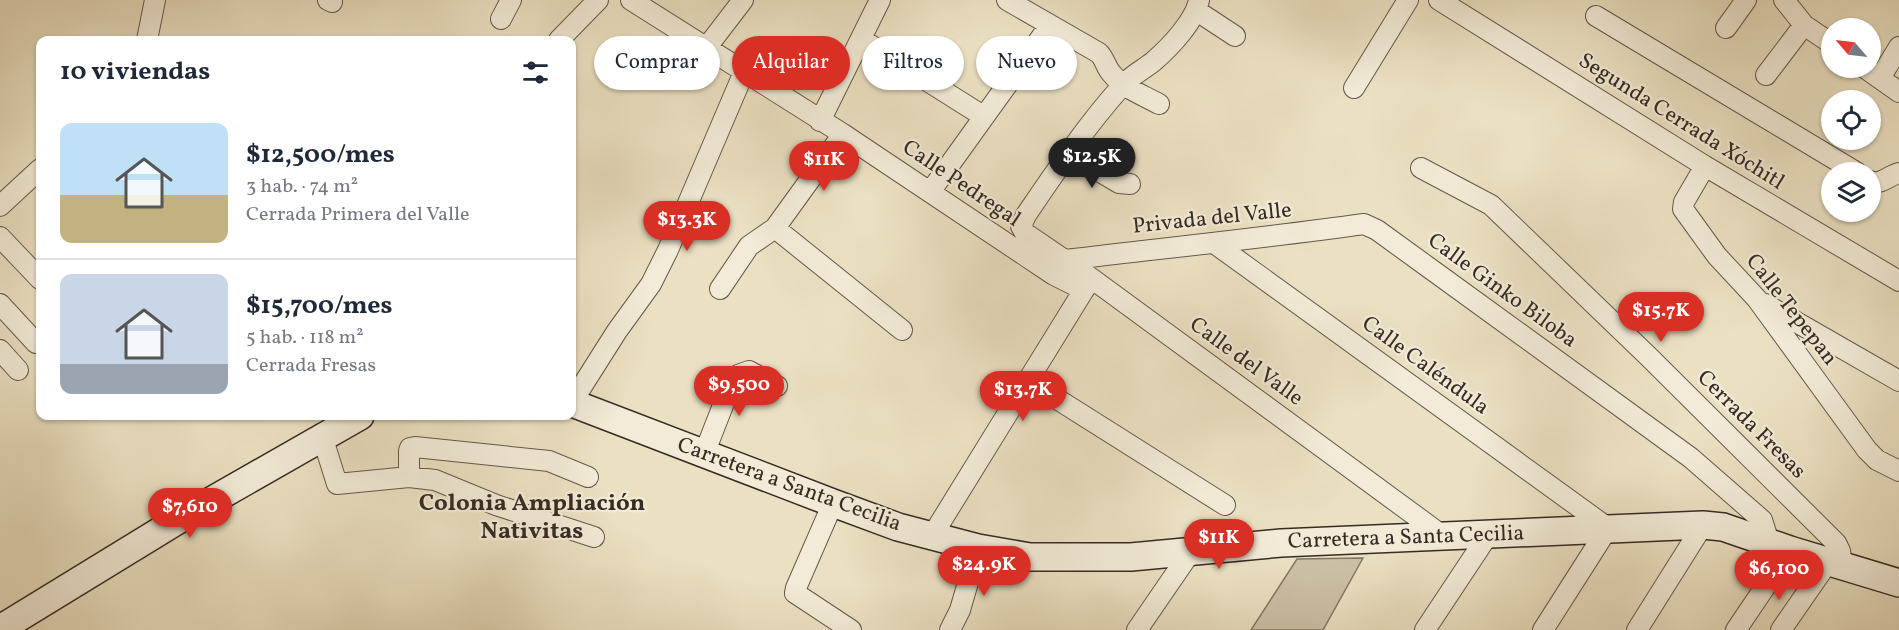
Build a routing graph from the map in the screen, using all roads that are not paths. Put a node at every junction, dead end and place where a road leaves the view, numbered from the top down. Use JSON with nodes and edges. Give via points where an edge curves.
{"nodes":[{"id":1,"x":155,"y":0,"type":"edge"},
{"id":2,"x":511,"y":0,"type":"edge"},
{"id":3,"x":598,"y":0,"type":"edge"},
{"id":4,"x":631,"y":0,"type":"edge"},
{"id":5,"x":743,"y":0,"type":"edge"},
{"id":6,"x":880,"y":0,"type":"edge"},
{"id":7,"x":1007,"y":0,"type":"edge"},
{"id":8,"x":1408,"y":0,"type":"edge"},
{"id":9,"x":1439,"y":0,"type":"edge"},
{"id":10,"x":1746,"y":0,"type":"edge"},
{"id":11,"x":1784,"y":0,"type":"edge"},
{"id":12,"x":1198,"y":5,"type":"edge"},
{"id":13,"x":1596,"y":16,"type":"dead end"},
{"id":14,"x":501,"y":20,"type":"dead end"},
{"id":15,"x":1050,"y":25,"type":"junction"},
{"id":16,"x":1804,"y":25,"type":"junction"},
{"id":17,"x":1726,"y":28,"type":"dead end"},
{"id":18,"x":148,"y":36,"type":"edge"},
{"id":19,"x":563,"y":36,"type":"edge"},
{"id":20,"x":689,"y":36,"type":"edge"},
{"id":21,"x":715,"y":36,"type":"edge"},
{"id":22,"x":1235,"y":36,"type":"dead end"},
{"id":23,"x":1821,"y":37,"type":"edge"},
{"id":24,"x":861,"y":39,"type":"junction"},
{"id":25,"x":1899,"y":47,"type":"edge"},
{"id":26,"x":1881,"y":64,"type":"edge"},
{"id":27,"x":1766,"y":75,"type":"dead end"},
{"id":28,"x":1879,"y":78,"type":"edge"},
{"id":29,"x":1123,"y":84,"type":"junction"},
{"id":30,"x":1354,"y":88,"type":"dead end"},
{"id":31,"x":736,"y":90,"type":"edge"},
{"id":32,"x":772,"y":90,"type":"edge"},
{"id":33,"x":1899,"y":92,"type":"edge"},
{"id":34,"x":1159,"y":104,"type":"dead end"},
{"id":35,"x":983,"y":116,"type":"junction"},
{"id":36,"x":820,"y":121,"type":"junction"},
{"id":37,"x":843,"y":134,"type":"junction"},
{"id":38,"x":1068,"y":153,"type":"junction"},
{"id":39,"x":1839,"y":162,"type":"edge"},
{"id":40,"x":1705,"y":166,"type":"junction"},
{"id":41,"x":1421,"y":168,"type":"dead end"},
{"id":42,"x":36,"y":173,"type":"edge"},
{"id":43,"x":1899,"y":173,"type":"edge"},
{"id":44,"x":1881,"y":182,"type":"edge"},
{"id":45,"x":1130,"y":184,"type":"dead end"},
{"id":46,"x":930,"y":192,"type":"junction"},
{"id":47,"x":0,"y":206,"type":"edge"},
{"id":48,"x":1364,"y":224,"type":"joint"},
{"id":49,"x":775,"y":228,"type":"junction"},
{"id":50,"x":0,"y":237,"type":"edge"},
{"id":51,"x":1214,"y":243,"type":"junction"},
{"id":52,"x":1065,"y":260,"type":"junction"},
{"id":53,"x":36,"y":275,"type":"edge"},
{"id":54,"x":1899,"y":281,"type":"edge"},
{"id":55,"x":1087,"y":284,"type":"junction"},
{"id":56,"x":720,"y":289,"type":"dead end"},
{"id":57,"x":1757,"y":299,"type":"junction"},
{"id":58,"x":0,"y":304,"type":"edge"},
{"id":59,"x":902,"y":330,"type":"dead end"},
{"id":60,"x":36,"y":344,"type":"dead end"},
{"id":61,"x":0,"y":350,"type":"edge"},
{"id":62,"x":18,"y":370,"type":"dead end"},
{"id":63,"x":1027,"y":380,"type":"junction"},
{"id":64,"x":1899,"y":381,"type":"edge"},
{"id":65,"x":777,"y":386,"type":"dead end"},
{"id":66,"x":576,"y":397,"type":"edge"},
{"id":67,"x":576,"y":405,"type":"edge"},
{"id":68,"x":352,"y":420,"type":"edge"},
{"id":69,"x":322,"y":436,"type":"junction"},
{"id":70,"x":704,"y":454,"type":"junction"},
{"id":71,"x":1899,"y":471,"type":"edge"},
{"id":72,"x":409,"y":477,"type":"junction"},
{"id":73,"x":588,"y":477,"type":"dead end"},
{"id":74,"x":833,"y":503,"type":"junction"},
{"id":75,"x":1225,"y":505,"type":"dead end"},
{"id":76,"x":1703,"y":525,"type":"junction"},
{"id":77,"x":1608,"y":528,"type":"junction"},
{"id":78,"x":1488,"y":535,"type":"junction"},
{"id":79,"x":932,"y":536,"type":"junction"},
{"id":80,"x":1443,"y":536,"type":"junction"},
{"id":81,"x":594,"y":537,"type":"dead end"},
{"id":82,"x":1780,"y":546,"type":"junction"},
{"id":83,"x":978,"y":548,"type":"junction"},
{"id":84,"x":1192,"y":550,"type":"junction"},
{"id":85,"x":1835,"y":564,"type":"junction"},
{"id":86,"x":1899,"y":583,"type":"edge"},
{"id":87,"x":0,"y":630,"type":"edge"},
{"id":88,"x":851,"y":630,"type":"edge"},
{"id":89,"x":950,"y":630,"type":"edge"},
{"id":90,"x":1137,"y":630,"type":"edge"},
{"id":91,"x":1425,"y":630,"type":"edge"},
{"id":92,"x":1543,"y":630,"type":"edge"},
{"id":93,"x":1637,"y":630,"type":"edge"},
{"id":94,"x":1736,"y":630,"type":"edge"},
{"id":95,"x":1781,"y":630,"type":"edge"}],
"edges":[{"from":1,"to":18,"type":"street"},
{"from":2,"to":14,"type":"street"},
{"from":3,"to":19,"type":"street"},
{"from":4,"to":20,"type":"street","name":"Calle Pedregal"},
{"from":5,"to":21,"type":"street"},
{"from":6,"to":24,"type":"street"},
{"from":7,"to":15,"type":"street"},
{"from":8,"to":30,"type":"street"},
{"from":9,"to":40,"type":"street","name":"Segunda Cerrada Xóchitl"},
{"from":10,"to":17,"type":"street"},
{"from":11,"to":16,"type":"street"},
{"from":12,"to":22,"type":"street"},
{"from":12,"to":29,"type":"street","via":[[1172,43]]},
{"from":13,"to":39,"type":"street"},
{"from":15,"to":29,"type":"street","via":[[1099,53],[1111,74]]},
{"from":15,"to":35,"type":"street"},
{"from":16,"to":23,"type":"street"},
{"from":16,"to":27,"type":"street"},
{"from":24,"to":35,"type":"street"},
{"from":24,"to":36,"type":"street"},
{"from":25,"to":26,"type":"street"},
{"from":28,"to":33,"type":"street"},
{"from":29,"to":34,"type":"street"},
{"from":29,"to":38,"type":"street"},
{"from":31,"to":66,"type":"street","via":[[651,284]]},
{"from":32,"to":36,"type":"street","name":"Calle Pedregal"},
{"from":35,"to":46,"type":"street"},
{"from":36,"to":37,"type":"street","name":"Calle Pedregal"},
{"from":37,"to":46,"type":"street","name":"Calle Pedregal"},
{"from":37,"to":49,"type":"street"},
{"from":38,"to":45,"type":"street","via":[[1119,183]]},
{"from":38,"to":52,"type":"street","name":"Calle del Valle","via":[[1021,226],[1025,233]]},
{"from":40,"to":54,"type":"street","name":"Segunda Cerrada Xóchitl"},
{"from":40,"to":57,"type":"street","name":"Calle Tepepan","via":[[1683,209]]},
{"from":41,"to":85,"type":"street","name":"Cerrada Fresas","via":[[1491,205],[1836,543],[1840,551]]},
{"from":42,"to":47,"type":"street"},
{"from":43,"to":44,"type":"street"},
{"from":46,"to":55,"type":"street","name":"Calle Pedregal","via":[[1054,275]]},
{"from":48,"to":51,"type":"street","name":"Privada del Valle"},
{"from":48,"to":82,"type":"street","name":"Calle Ginko Biloba","via":[[1691,458],[1762,520]]},
{"from":49,"to":56,"type":"street","via":[[749,246]]},
{"from":49,"to":59,"type":"street"},
{"from":50,"to":53,"type":"street"},
{"from":51,"to":52,"type":"street","name":"Privada del Valle"},
{"from":51,"to":77,"type":"street","name":"Calle Caléndula"},
{"from":52,"to":55,"type":"street","name":"Calle del Valle"},
{"from":55,"to":63,"type":"street"},
{"from":55,"to":80,"type":"street","name":"Calle del Valle"},
{"from":57,"to":64,"type":"street"},
{"from":57,"to":71,"type":"street","name":"Calle Tepepan","via":[[1867,450]]},
{"from":58,"to":60,"type":"street"},
{"from":61,"to":62,"type":"street"},
{"from":63,"to":75,"type":"street"},
{"from":63,"to":79,"type":"street"},
{"from":65,"to":70,"type":"street","via":[[749,371],[738,375]]},
{"from":67,"to":70,"type":"main road","name":"Carretera a Santa Cecilia"},
{"from":68,"to":69,"type":"main road"},
{"from":69,"to":72,"type":"street","via":[[337,484]]},
{"from":69,"to":87,"type":"main road"},
{"from":70,"to":74,"type":"main road","name":"Carretera a Santa Cecilia"},
{"from":72,"to":73,"type":"street","via":[[409,451],[416,447],[549,461]]},
{"from":72,"to":81,"type":"street","via":[[435,480]]},
{"from":74,"to":79,"type":"main road","name":"Carretera a Santa Cecilia"},
{"from":74,"to":88,"type":"street","via":[[795,593]]},
{"from":76,"to":77,"type":"main road","name":"Carretera a Santa Cecilia"},
{"from":76,"to":82,"type":"main road","name":"Carretera a Santa Cecilia","via":[[1723,527]]},
{"from":76,"to":93,"type":"street"},
{"from":77,"to":78,"type":"main road","name":"Carretera a Santa Cecilia"},
{"from":77,"to":92,"type":"street"},
{"from":78,"to":80,"type":"main road","name":"Carretera a Santa Cecilia"},
{"from":78,"to":91,"type":"street"},
{"from":79,"to":83,"type":"main road","name":"Carretera a Santa Cecilia"},
{"from":80,"to":84,"type":"main road","name":"Carretera a Santa Cecilia"},
{"from":82,"to":85,"type":"main road","name":"Carretera a Santa Cecilia"},
{"from":82,"to":94,"type":"street"},
{"from":83,"to":84,"type":"main road","name":"Carretera a Santa Cecilia","via":[[1030,557],[1131,556]]},
{"from":83,"to":89,"type":"street","via":[[960,610]]},
{"from":84,"to":90,"type":"street"},
{"from":85,"to":86,"type":"main road","name":"Carretera a Santa Cecilia"},
{"from":85,"to":95,"type":"street"}]}
